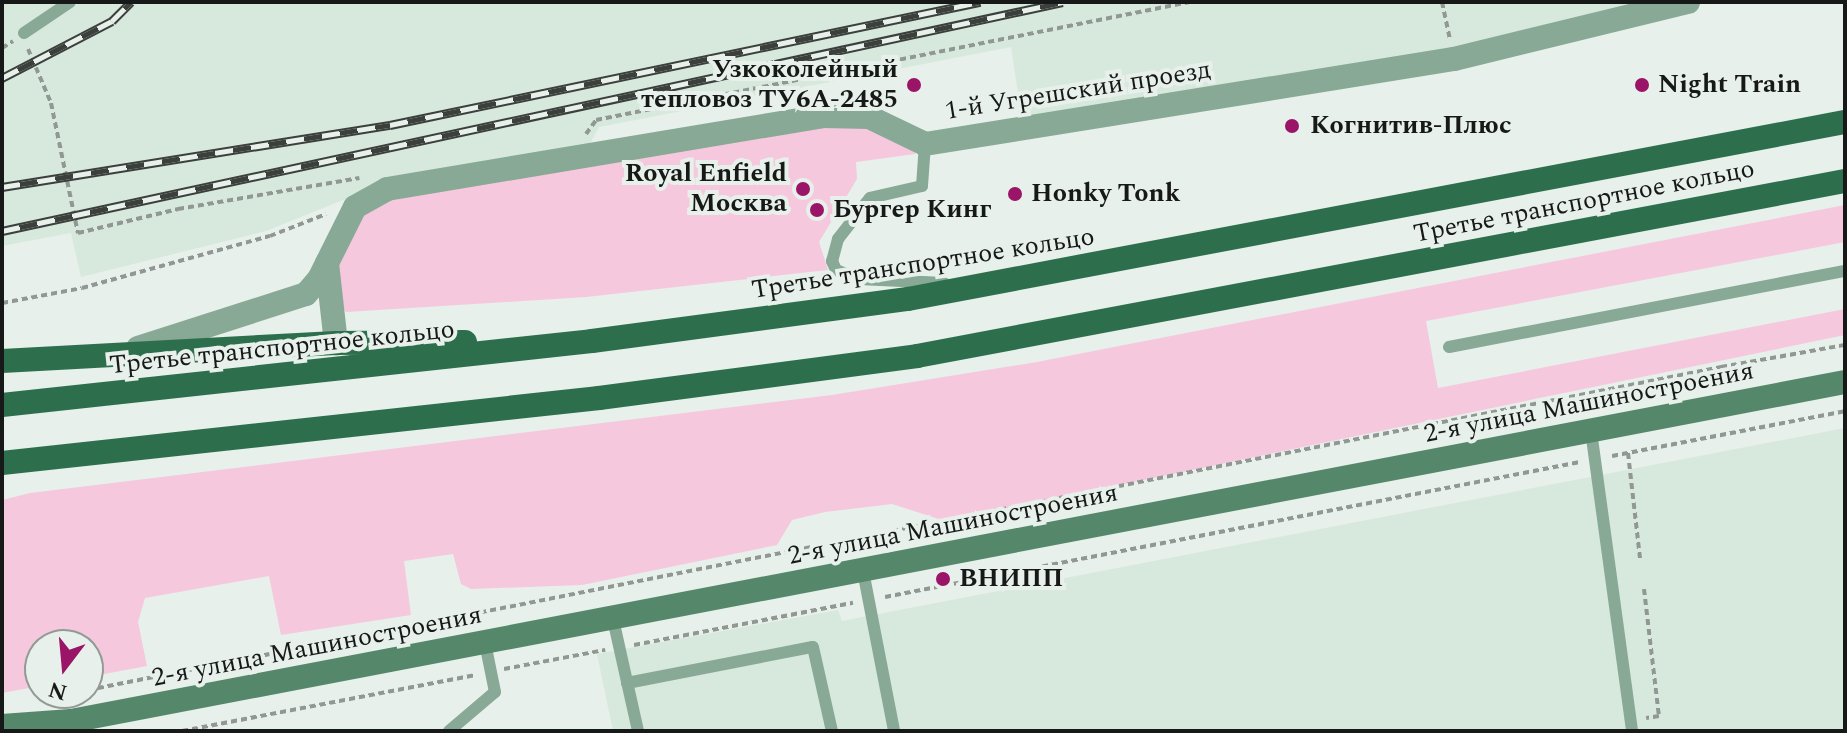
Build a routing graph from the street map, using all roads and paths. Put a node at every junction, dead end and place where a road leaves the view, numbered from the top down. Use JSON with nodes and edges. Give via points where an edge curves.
{"nodes":[{"id":1,"x":70,"y":2,"type":"edge"},
{"id":2,"x":1189,"y":2,"type":"edge"},
{"id":3,"x":1442,"y":2,"type":"edge"},
{"id":4,"x":1688,"y":2,"type":"edge"},
{"id":5,"x":24,"y":33,"type":"joint"},
{"id":6,"x":1449,"y":33,"type":"dead end"},
{"id":7,"x":1845,"y":122,"type":"edge"},
{"id":8,"x":582,"y":139,"type":"dead end"},
{"id":9,"x":925,"y":144,"type":"junction"},
{"id":10,"x":1845,"y":181,"type":"edge"},
{"id":11,"x":367,"y":187,"type":"junction"},
{"id":12,"x":327,"y":263,"type":"junction"},
{"id":13,"x":1845,"y":271,"type":"edge"},
{"id":14,"x":987,"y":285,"type":"junction"},
{"id":15,"x":2,"y":303,"type":"edge"},
{"id":16,"x":592,"y":341,"type":"junction"},
{"id":17,"x":336,"y":343,"type":"junction"},
{"id":18,"x":1845,"y":345,"type":"edge"},
{"id":19,"x":1449,"y":347,"type":"dead end"},
{"id":20,"x":111,"y":355,"type":"junction"},
{"id":21,"x":2,"y":361,"type":"edge"},
{"id":22,"x":1845,"y":382,"type":"edge"},
{"id":23,"x":2,"y":405,"type":"edge"},
{"id":24,"x":1845,"y":411,"type":"edge"},
{"id":25,"x":1591,"y":431,"type":"junction"},
{"id":26,"x":1628,"y":453,"type":"junction"},
{"id":27,"x":95,"y":454,"type":"junction"},
{"id":28,"x":1595,"y":459,"type":"junction"},
{"id":29,"x":2,"y":463,"type":"edge"},
{"id":30,"x":2,"y":480,"type":"edge"},
{"id":31,"x":1640,"y":558,"type":"dead end"},
{"id":32,"x":863,"y":571,"type":"junction"},
{"id":33,"x":1644,"y":589,"type":"dead end"},
{"id":34,"x":869,"y":600,"type":"junction"},
{"id":35,"x":613,"y":619,"type":"junction"},
{"id":36,"x":485,"y":643,"type":"junction"},
{"id":37,"x":619,"y":647,"type":"junction"},
{"id":38,"x":491,"y":672,"type":"junction"},
{"id":39,"x":627,"y":683,"type":"junction"},
{"id":40,"x":104,"y":687,"type":"edge"},
{"id":41,"x":2,"y":709,"type":"edge"},
{"id":42,"x":2,"y":726,"type":"edge"},
{"id":43,"x":60,"y":726,"type":"edge"},
{"id":44,"x":1631,"y":726,"type":"edge"},
{"id":45,"x":182,"y":731,"type":"edge"},
{"id":46,"x":449,"y":731,"type":"edge"},
{"id":47,"x":638,"y":731,"type":"edge"},
{"id":48,"x":832,"y":731,"type":"edge"},
{"id":49,"x":894,"y":731,"type":"edge"}],
"edges":[{"from":1,"to":5,"type":"lane"},
{"from":2,"to":8,"type":"path","via":[[596,120]]},
{"from":3,"to":6,"type":"path"},
{"from":4,"to":9,"type":"street","name":"1-й Угрешский проезд","via":[[1454,59]]},
{"from":5,"to":11,"type":"path","via":[[51,103],[78,233],[178,209]]},
{"from":7,"to":14,"type":"main road","name":"Третье транспортное кольцо"},
{"from":9,"to":11,"type":"street","name":"1-й Угрешский проезд","via":[[869,117],[823,116],[387,189]]},
{"from":9,"to":14,"type":"lane","via":[[922,186],[870,198],[832,251],[836,270],[859,279]]},
{"from":10,"to":27,"type":"main road","name":"Третье транспортное кольцо","via":[[917,356],[599,398]]},
{"from":11,"to":12,"type":"street"},
{"from":11,"to":15,"type":"path","via":[[270,236],[82,288]]},
{"from":12,"to":17,"type":"street"},
{"from":12,"to":20,"type":"street","via":[[306,294],[195,333]]},
{"from":13,"to":19,"type":"lane"},
{"from":14,"to":16,"type":"main road","name":"Третье транспортное кольцо"},
{"from":16,"to":17,"type":"main road"},
{"from":16,"to":23,"type":"main road","name":"Третье транспортное кольцо"},
{"from":17,"to":20,"type":"main road"},
{"from":18,"to":40,"type":"path"},
{"from":20,"to":21,"type":"main road"},
{"from":22,"to":25,"type":"main road","name":"2-я улица Машиностроения"},
{"from":24,"to":26,"type":"path"},
{"from":25,"to":28,"type":"lane"},
{"from":25,"to":32,"type":"main road","name":"2-я улица Машиностроения"},
{"from":26,"to":28,"type":"path"},
{"from":26,"to":31,"type":"path"},
{"from":27,"to":29,"type":"main road","name":"Третье транспортное кольцо"},
{"from":27,"to":30,"type":"main road"},
{"from":28,"to":34,"type":"path"},
{"from":28,"to":44,"type":"lane"},
{"from":32,"to":34,"type":"lane"},
{"from":32,"to":35,"type":"main road","name":"2-я улица Машиностроения"},
{"from":33,"to":44,"type":"path","via":[[1659,716]]},
{"from":34,"to":37,"type":"path"},
{"from":34,"to":49,"type":"lane"},
{"from":35,"to":36,"type":"main road","name":"2-я улица Машиностроения"},
{"from":35,"to":37,"type":"lane"},
{"from":36,"to":38,"type":"lane"},
{"from":36,"to":43,"type":"main road","name":"2-я улица Машиностроения"},
{"from":37,"to":38,"type":"path"},
{"from":37,"to":39,"type":"lane"},
{"from":38,"to":45,"type":"path"},
{"from":38,"to":46,"type":"lane","via":[[495,692]]},
{"from":39,"to":47,"type":"lane"},
{"from":39,"to":48,"type":"lane","via":[[813,647]]},
{"from":41,"to":43,"type":"main road"},
{"from":42,"to":43,"type":"main road","name":"2-я улица Машиностроения"}]}
